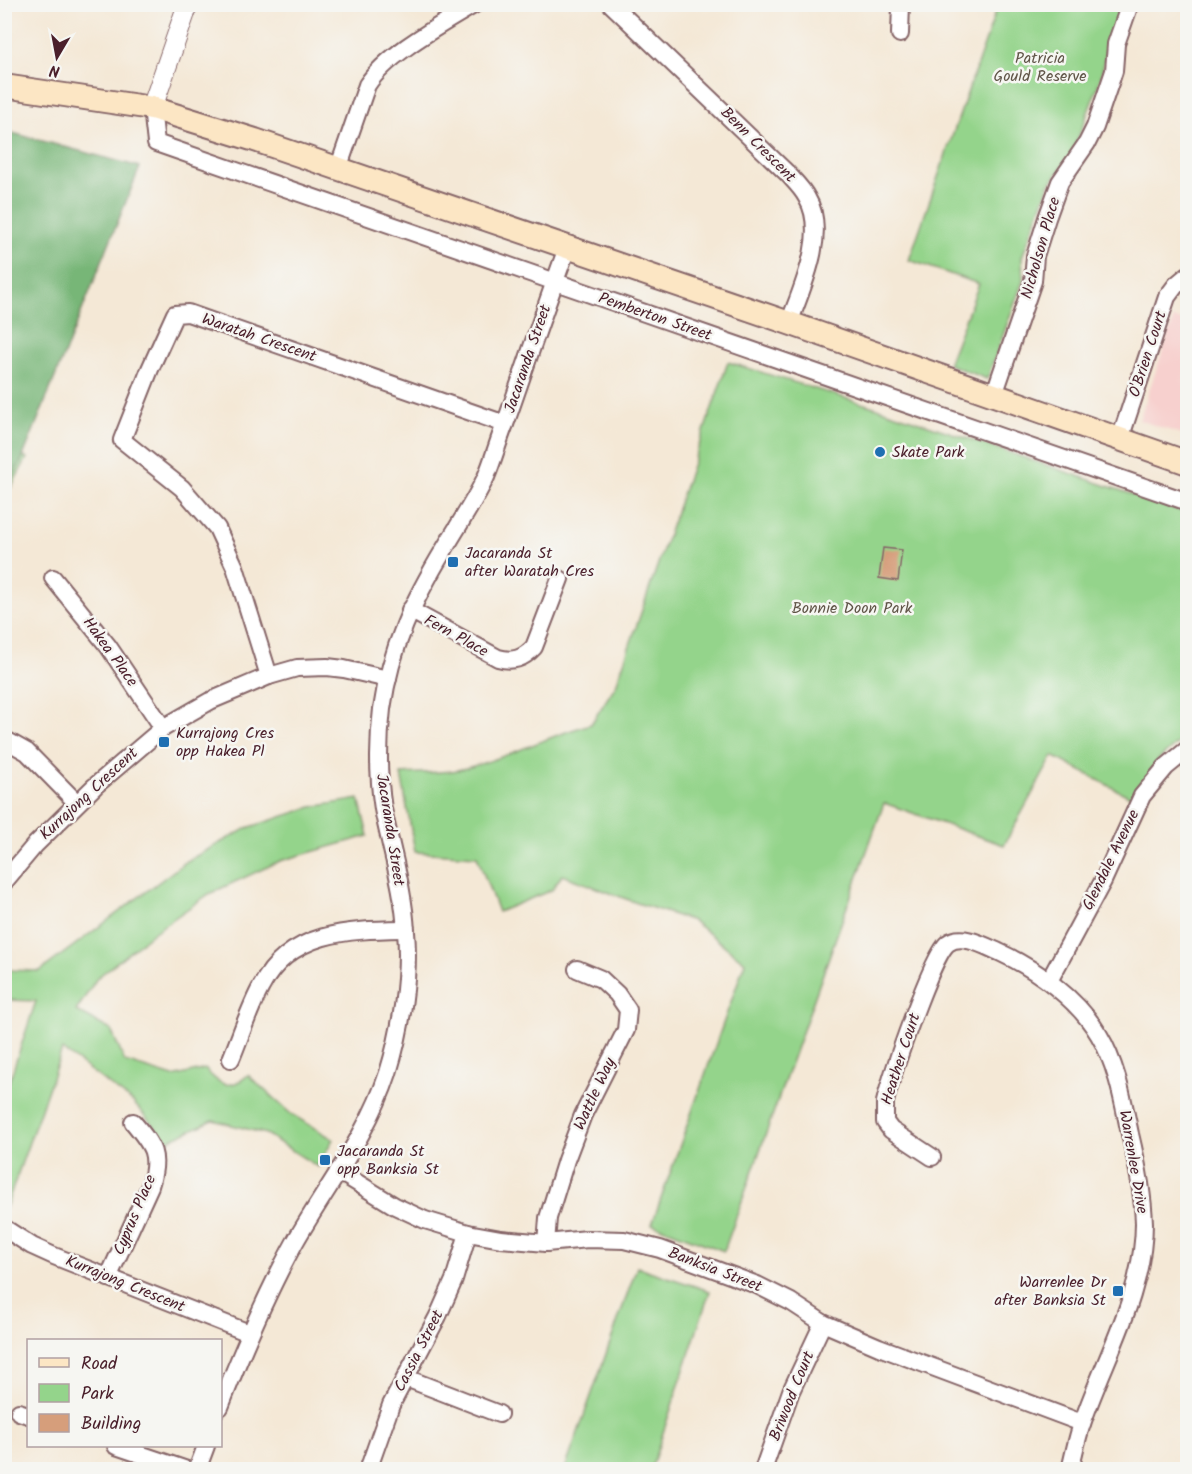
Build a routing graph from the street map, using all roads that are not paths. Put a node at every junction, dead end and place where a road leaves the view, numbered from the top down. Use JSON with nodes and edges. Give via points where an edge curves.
{"nodes":[{"id":1,"x":188,"y":4,"type":"edge"},
{"id":2,"x":475,"y":4,"type":"edge"},
{"id":3,"x":611,"y":4,"type":"edge"},
{"id":4,"x":900,"y":4,"type":"edge"},
{"id":5,"x":1130,"y":4,"type":"edge"},
{"id":6,"x":900,"y":34,"type":"dead end"},
{"id":7,"x":4,"y":86,"type":"edge"},
{"id":8,"x":152,"y":108,"type":"junction"},
{"id":9,"x":338,"y":169,"type":"junction"},
{"id":10,"x":567,"y":248,"type":"junction"},
{"id":11,"x":1188,"y":274,"type":"edge"},
{"id":12,"x":554,"y":283,"type":"junction"},
{"id":13,"x":789,"y":323,"type":"junction"},
{"id":14,"x":994,"y":395,"type":"junction"},
{"id":15,"x":505,"y":424,"type":"junction"},
{"id":16,"x":1120,"y":439,"type":"junction"},
{"id":17,"x":1188,"y":463,"type":"edge"},
{"id":18,"x":1188,"y":502,"type":"edge"},
{"id":19,"x":53,"y":579,"type":"dead end"},
{"id":20,"x":560,"y":579,"type":"dead end"},
{"id":21,"x":410,"y":610,"type":"junction"},
{"id":22,"x":269,"y":676,"type":"junction"},
{"id":23,"x":388,"y":679,"type":"junction"},
{"id":24,"x":164,"y":728,"type":"junction"},
{"id":25,"x":4,"y":739,"type":"edge"},
{"id":26,"x":1188,"y":750,"type":"edge"},
{"id":27,"x":77,"y":802,"type":"junction"},
{"id":28,"x":4,"y":882,"type":"edge"},
{"id":29,"x":406,"y":929,"type":"junction"},
{"id":30,"x":946,"y":944,"type":"joint"},
{"id":31,"x":577,"y":969,"type":"dead end"},
{"id":32,"x":1049,"y":981,"type":"junction"},
{"id":33,"x":231,"y":1059,"type":"dead end"},
{"id":34,"x":133,"y":1122,"type":"dead end"},
{"id":35,"x":932,"y":1157,"type":"dead end"},
{"id":36,"x":338,"y":1171,"type":"junction"},
{"id":37,"x":4,"y":1228,"type":"edge"},
{"id":38,"x":468,"y":1233,"type":"junction"},
{"id":39,"x":546,"y":1243,"type":"junction"},
{"id":40,"x":108,"y":1278,"type":"junction"},
{"id":41,"x":822,"y":1323,"type":"junction"},
{"id":42,"x":249,"y":1333,"type":"junction"},
{"id":43,"x":406,"y":1378,"type":"junction"},
{"id":44,"x":222,"y":1402,"type":"edge"},
{"id":45,"x":499,"y":1414,"type":"dead end"},
{"id":46,"x":1082,"y":1423,"type":"junction"},
{"id":47,"x":120,"y":1447,"type":"edge"},
{"id":48,"x":206,"y":1447,"type":"edge"},
{"id":49,"x":187,"y":1470,"type":"edge"},
{"id":50,"x":197,"y":1470,"type":"edge"},
{"id":51,"x":369,"y":1470,"type":"edge"},
{"id":52,"x":763,"y":1470,"type":"edge"},
{"id":53,"x":1070,"y":1470,"type":"edge"}],
"edges":[{"from":1,"to":8,"type":"street"},
{"from":2,"to":9,"type":"street","via":[[388,60],[375,74],[367,85]]},
{"from":3,"to":13,"type":"street","name":"Benn Crescent","via":[[787,173],[808,200],[815,219],[814,246]]},
{"from":4,"to":6,"type":"street"},
{"from":5,"to":14,"type":"street","name":"Nicholson Place","via":[[1095,127],[1060,182],[1047,218],[1035,256],[1033,281]]},
{"from":7,"to":8,"type":"main road"},
{"from":8,"to":9,"type":"main road"},
{"from":8,"to":12,"type":"street","name":"Pemberton Street","via":[[156,143]]},
{"from":9,"to":10,"type":"main road"},
{"from":10,"to":12,"type":"street","name":"Jacaranda Street"},
{"from":10,"to":13,"type":"main road"},
{"from":11,"to":16,"type":"street","name":"O'Brien Court","via":[[1170,291],[1164,304]]},
{"from":12,"to":15,"type":"street","name":"Jacaranda Street"},
{"from":12,"to":18,"type":"street","name":"Pemberton Street"},
{"from":13,"to":14,"type":"main road"},
{"from":14,"to":16,"type":"main road"},
{"from":15,"to":21,"type":"street","name":"Jacaranda Street","via":[[485,480]]},
{"from":15,"to":22,"type":"street","name":"Waratah Crescent","via":[[188,313],[175,314],[122,440],[182,488],[217,528],[236,567]]},
{"from":16,"to":17,"type":"main road"},
{"from":19,"to":24,"type":"street","name":"Hakea Place","via":[[108,646]]},
{"from":20,"to":21,"type":"street","name":"Fern Place","via":[[534,647],[521,658],[498,658]]},
{"from":21,"to":23,"type":"street","name":"Jacaranda Street"},
{"from":22,"to":23,"type":"street","name":"Kurrajong Crescent","via":[[297,668],[327,667]]},
{"from":22,"to":24,"type":"street","name":"Kurrajong Crescent","via":[[226,693]]},
{"from":23,"to":29,"type":"street","name":"Jacaranda Street","via":[[382,710],[380,767],[383,807]]},
{"from":24,"to":27,"type":"street","name":"Kurrajong Crescent"},
{"from":25,"to":27,"type":"street","via":[[27,752]]},
{"from":26,"to":32,"type":"street","name":"Glendale Avenue","via":[[1142,796],[1103,881]]},
{"from":27,"to":28,"type":"street","name":"Kurrajong Crescent"},
{"from":29,"to":33,"type":"street","via":[[331,934],[304,944],[280,961],[261,985]]},
{"from":29,"to":36,"type":"street","name":"Jacaranda Street","via":[[406,982],[395,1047],[373,1111]]},
{"from":30,"to":32,"type":"street","name":"Warrenlee Drive","via":[[954,939],[985,946]]},
{"from":30,"to":35,"type":"street","name":"Heather Court","via":[[928,979],[885,1102],[885,1122],[891,1130]]},
{"from":31,"to":39,"type":"street","name":"Wattle Way","via":[[601,979],[617,994],[628,1010],[626,1030],[583,1115],[566,1160],[548,1218]]},
{"from":32,"to":46,"type":"street","name":"Warrenlee Drive","via":[[1087,1018],[1107,1052],[1119,1086],[1137,1167],[1144,1221],[1135,1284]]},
{"from":34,"to":40,"type":"street","name":"Cyprus Place","via":[[150,1142],[154,1171]]},
{"from":36,"to":38,"type":"street","name":"Banksia Street","via":[[395,1206]]},
{"from":36,"to":42,"type":"street","name":"Jacaranda Street","via":[[296,1240]]},
{"from":37,"to":40,"type":"street","name":"Kurrajong Crescent","via":[[32,1246]]},
{"from":38,"to":39,"type":"street","name":"Banksia Street"},
{"from":38,"to":43,"type":"street","name":"Cassia Street","via":[[454,1280]]},
{"from":39,"to":41,"type":"street","name":"Banksia Street","via":[[624,1240],[660,1249],[757,1285]]},
{"from":40,"to":42,"type":"street","name":"Kurrajong Crescent"},
{"from":41,"to":46,"type":"street","name":"Banksia Street"},
{"from":41,"to":52,"type":"street","name":"Briwood Court","via":[[791,1391]]},
{"from":42,"to":44,"type":"street","name":"Jacaranda Street"},
{"from":43,"to":45,"type":"street"},
{"from":43,"to":51,"type":"street","name":"Cassia Street","via":[[391,1405]]},
{"from":46,"to":53,"type":"street","name":"Warrenlee Drive"},
{"from":47,"to":49,"type":"street"},
{"from":48,"to":50,"type":"street"}]}
